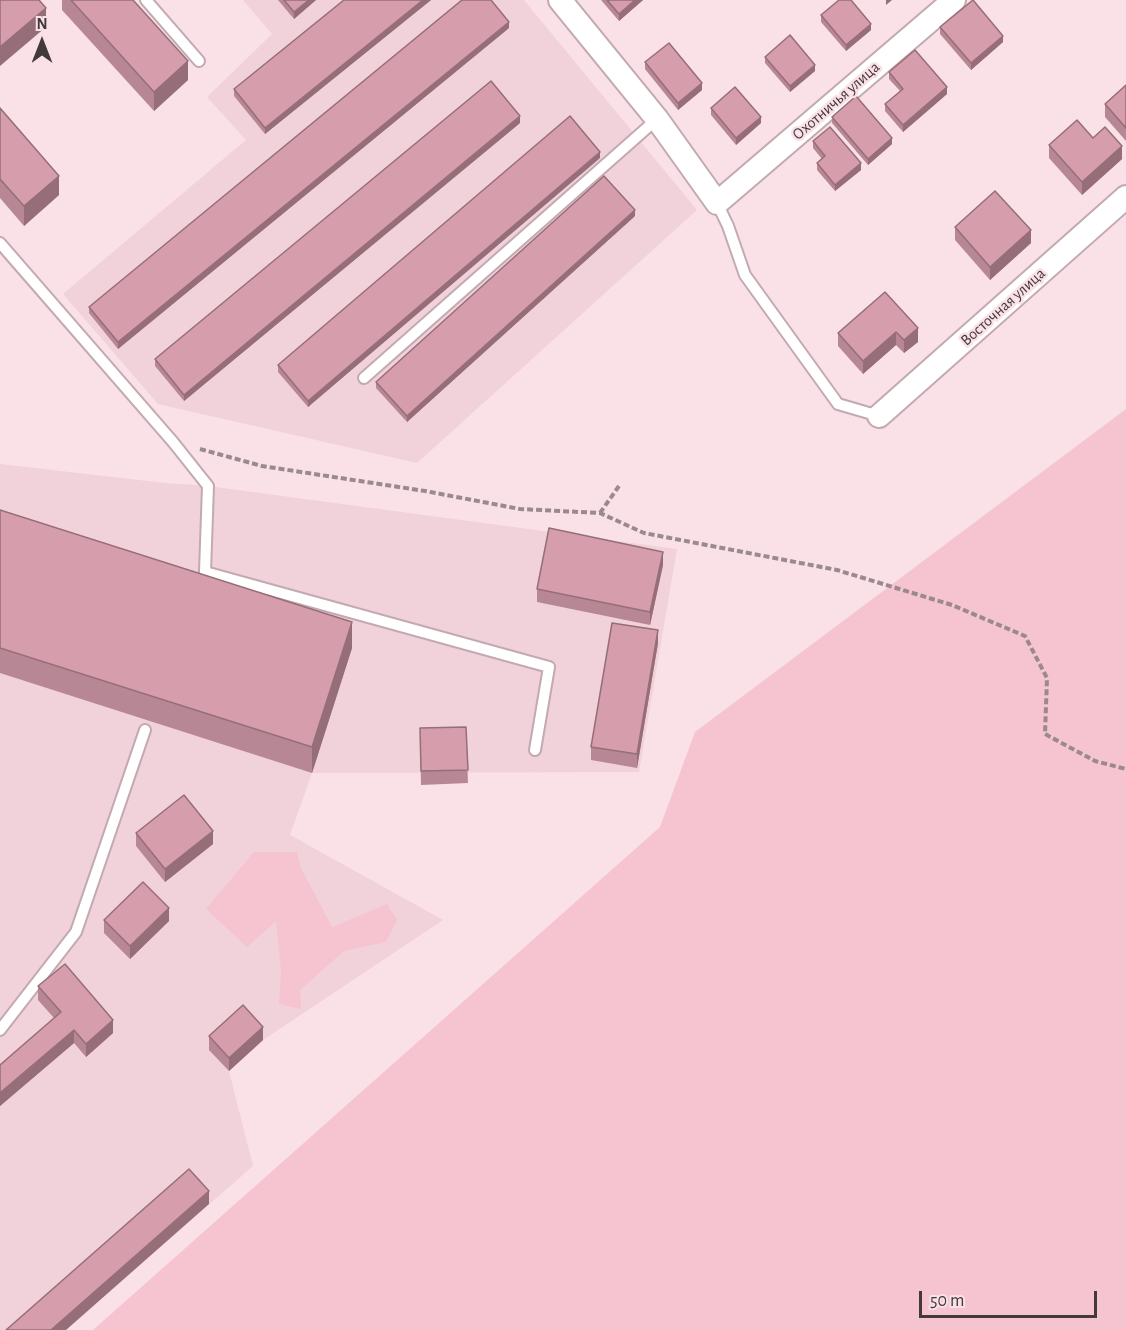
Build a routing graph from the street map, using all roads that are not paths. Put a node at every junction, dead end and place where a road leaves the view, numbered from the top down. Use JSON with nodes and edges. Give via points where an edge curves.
{"nodes":[{"id":1,"x":146,"y":0,"type":"edge"},
{"id":2,"x":560,"y":0,"type":"edge"},
{"id":3,"x":954,"y":0,"type":"edge"},
{"id":4,"x":199,"y":61,"type":"dead end"},
{"id":5,"x":657,"y":119,"type":"junction"},
{"id":6,"x":1126,"y":197,"type":"edge"},
{"id":7,"x":717,"y":202,"type":"junction"},
{"id":8,"x":0,"y":243,"type":"edge"},
{"id":9,"x":364,"y":378,"type":"dead end"},
{"id":10,"x":879,"y":416,"type":"joint"},
{"id":11,"x":145,"y":730,"type":"dead end"},
{"id":12,"x":535,"y":750,"type":"dead end"},
{"id":13,"x":0,"y":1030,"type":"edge"}],
"edges":[{"from":1,"to":4,"type":"lane"},
{"from":2,"to":5,"type":"street"},
{"from":3,"to":7,"type":"street","name":"Охотничья улица"},
{"from":5,"to":7,"type":"street"},
{"from":5,"to":9,"type":"lane"},
{"from":6,"to":10,"type":"street","name":"Восточная улица"},
{"from":7,"to":10,"type":"lane","via":[[745,275],[838,404]]},
{"from":8,"to":12,"type":"lane","via":[[208,486],[205,572],[549,667]]},
{"from":11,"to":13,"type":"lane","via":[[76,932]]}]}
